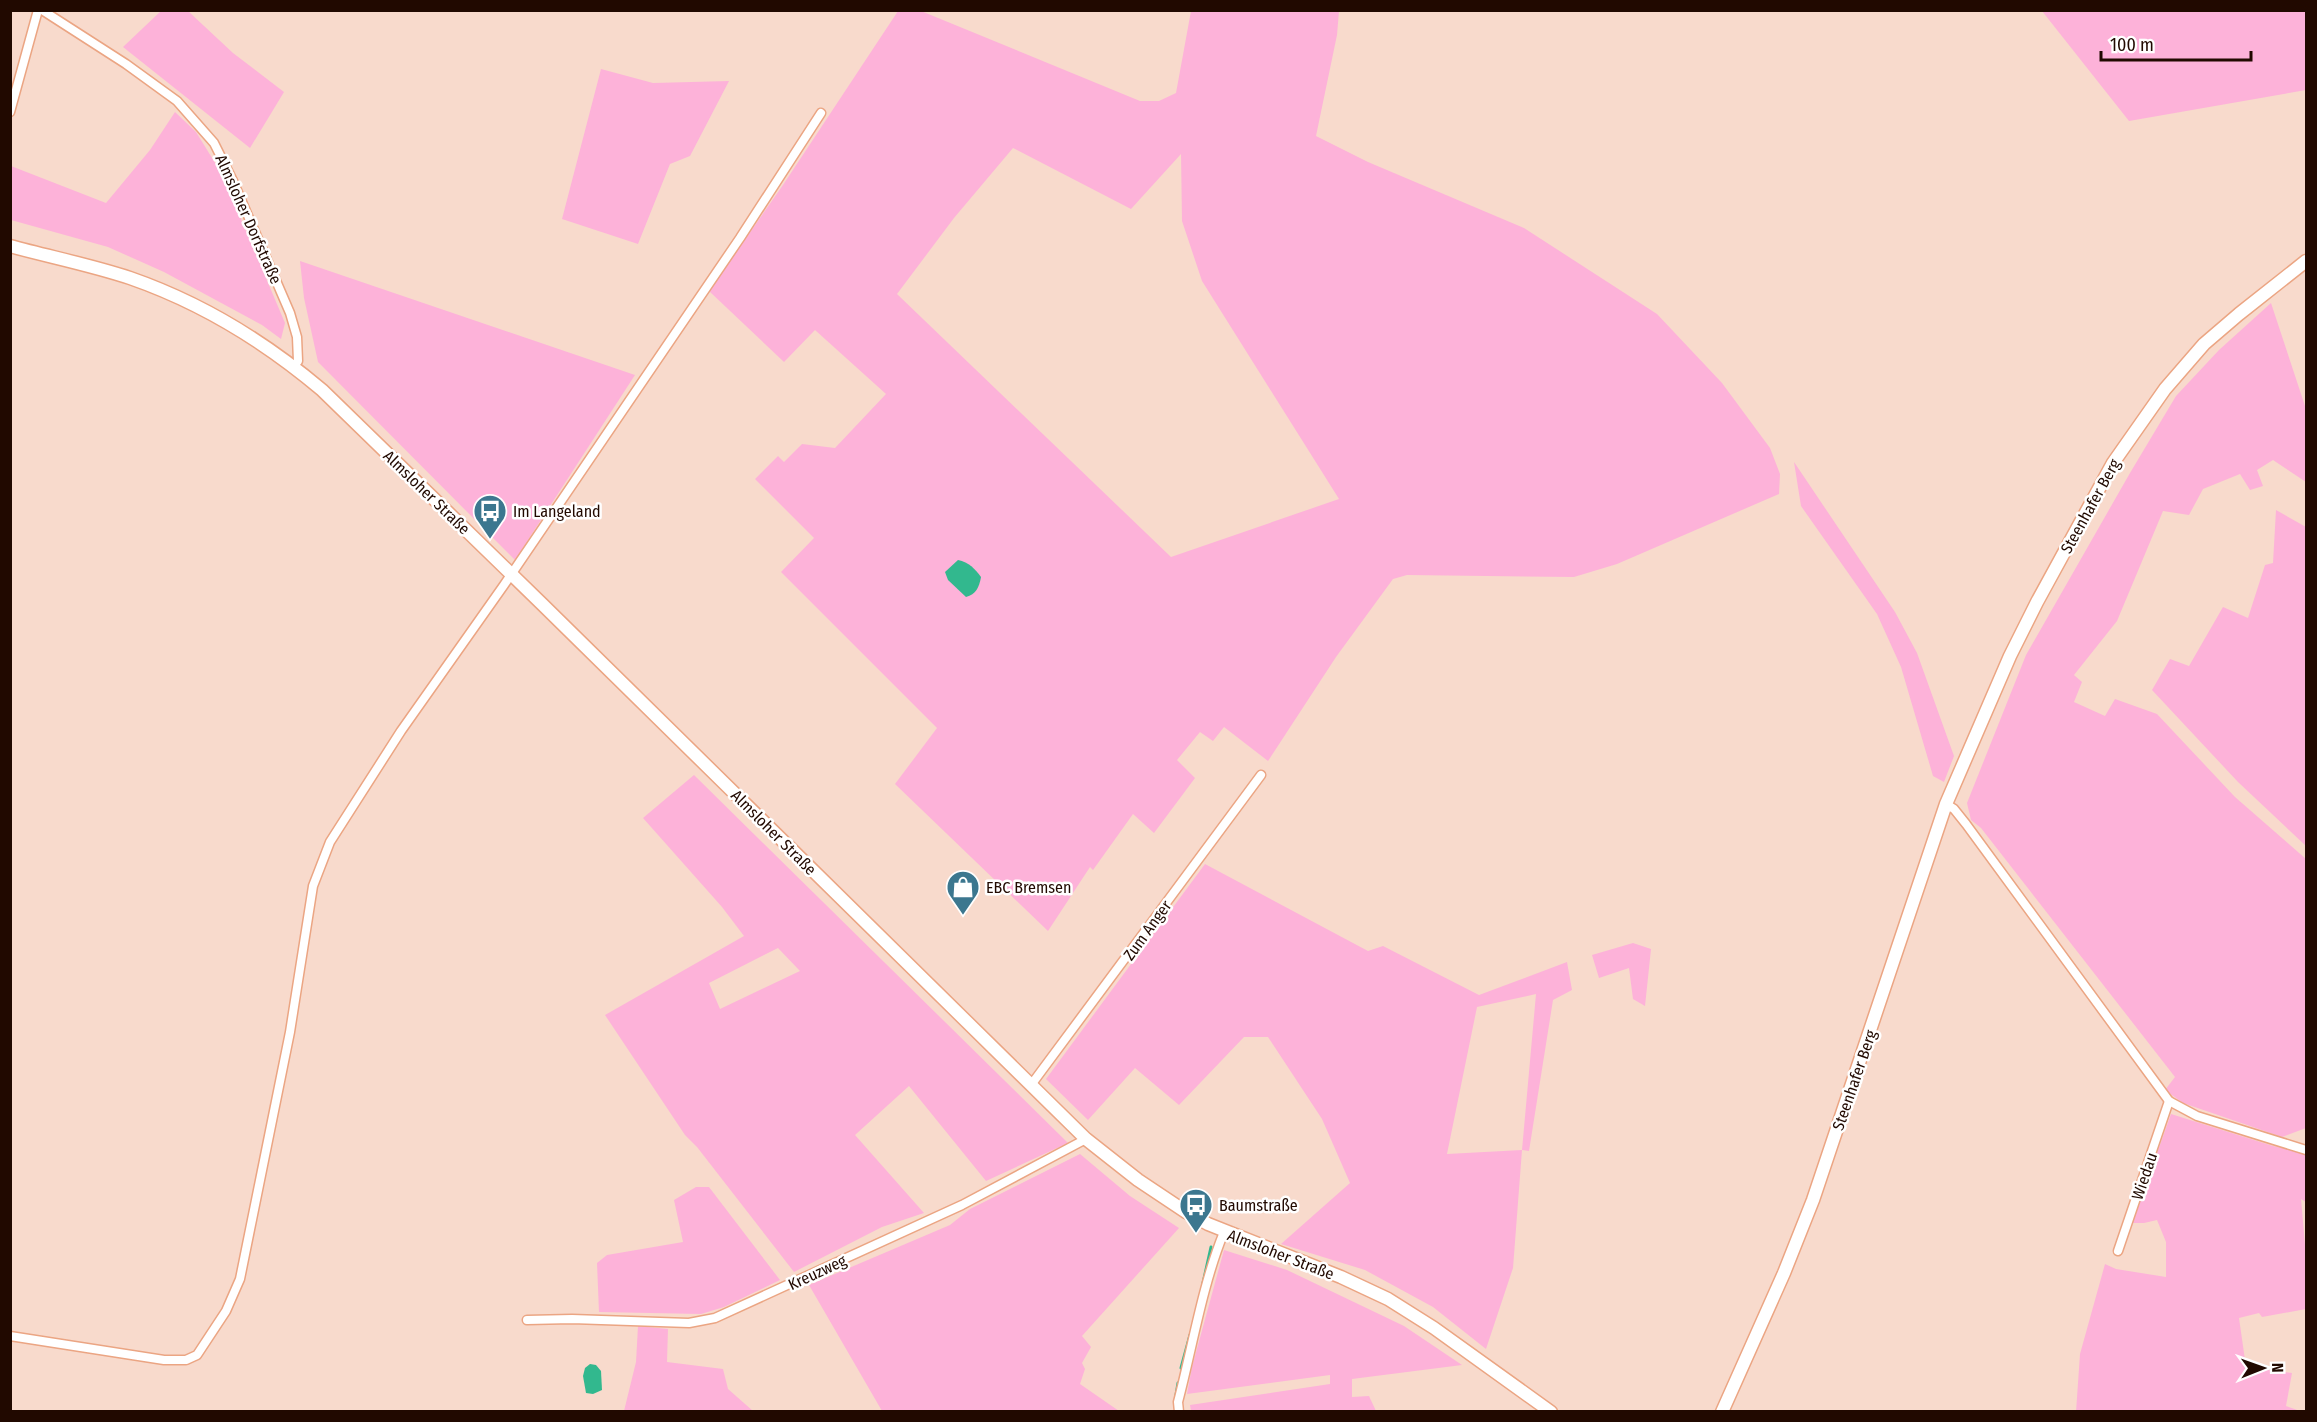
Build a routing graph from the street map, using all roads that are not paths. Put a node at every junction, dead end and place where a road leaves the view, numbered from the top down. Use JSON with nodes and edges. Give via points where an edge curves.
{"nodes":[{"id":1,"x":40,"y":10,"type":"edge"},
{"id":2,"x":10,"y":112,"type":"edge"},
{"id":3,"x":821,"y":113,"type":"dead end"},
{"id":4,"x":10,"y":246,"type":"edge"},
{"id":5,"x":2307,"y":261,"type":"edge"},
{"id":6,"x":294,"y":366,"type":"junction"},
{"id":7,"x":511,"y":575,"type":"junction"},
{"id":8,"x":1262,"y":775,"type":"dead end"},
{"id":9,"x":1946,"y":804,"type":"junction"},
{"id":10,"x":1031,"y":1085,"type":"junction"},
{"id":11,"x":2169,"y":1101,"type":"junction"},
{"id":12,"x":1086,"y":1139,"type":"junction"},
{"id":13,"x":2307,"y":1150,"type":"edge"},
{"id":14,"x":1224,"y":1232,"type":"junction"},
{"id":15,"x":2118,"y":1251,"type":"dead end"},
{"id":16,"x":527,"y":1320,"type":"dead end"},
{"id":17,"x":10,"y":1336,"type":"edge"},
{"id":18,"x":1749,"y":1350,"type":"junction"},
{"id":19,"x":1179,"y":1412,"type":"edge"},
{"id":20,"x":1551,"y":1412,"type":"edge"},
{"id":21,"x":1713,"y":1412,"type":"edge"},
{"id":22,"x":1722,"y":1412,"type":"edge"}],
"edges":[{"from":1,"to":2,"type":"street"},
{"from":1,"to":6,"type":"street","name":"Almsloher Dorfstraße","via":[[177,101],[214,143],[290,313],[297,337],[298,361]]},
{"from":3,"to":7,"type":"street"},
{"from":4,"to":6,"type":"street","name":"Almsloher Straße","via":[[127,277],[192,303]]},
{"from":5,"to":9,"type":"street","name":"Steenhafer Berg","via":[[2204,345],[2164,389],[2118,454],[2010,656]]},
{"from":6,"to":7,"type":"street","name":"Almsloher Straße"},
{"from":7,"to":10,"type":"street","name":"Almsloher Straße"},
{"from":7,"to":17,"type":"street","via":[[401,731],[330,842],[313,886],[290,1032],[240,1279],[226,1311],[203,1346],[197,1355],[186,1360],[164,1360]]},
{"from":8,"to":10,"type":"street","name":"Zum Anger"},
{"from":9,"to":11,"type":"street","via":[[1966,824]]},
{"from":9,"to":18,"type":"street","name":"Steenhafer Berg","via":[[1813,1200]]},
{"from":10,"to":12,"type":"street","name":"Almsloher Straße"},
{"from":11,"to":13,"type":"street","via":[[2197,1116]]},
{"from":11,"to":15,"type":"street","name":"Wiedau"},
{"from":12,"to":14,"type":"street","name":"Almsloher Straße","via":[[1138,1180]]},
{"from":12,"to":16,"type":"street","name":"Kreuzweg","via":[[962,1205],[716,1318],[689,1323]]},
{"from":14,"to":19,"type":"street","via":[[1193,1339]]},
{"from":14,"to":20,"type":"street","name":"Almsloher Straße","via":[[1388,1299]]},
{"from":18,"to":21,"type":"street","name":"Steenhafer Berg"},
{"from":18,"to":22,"type":"street","name":"Steenhafer Berg"}]}
